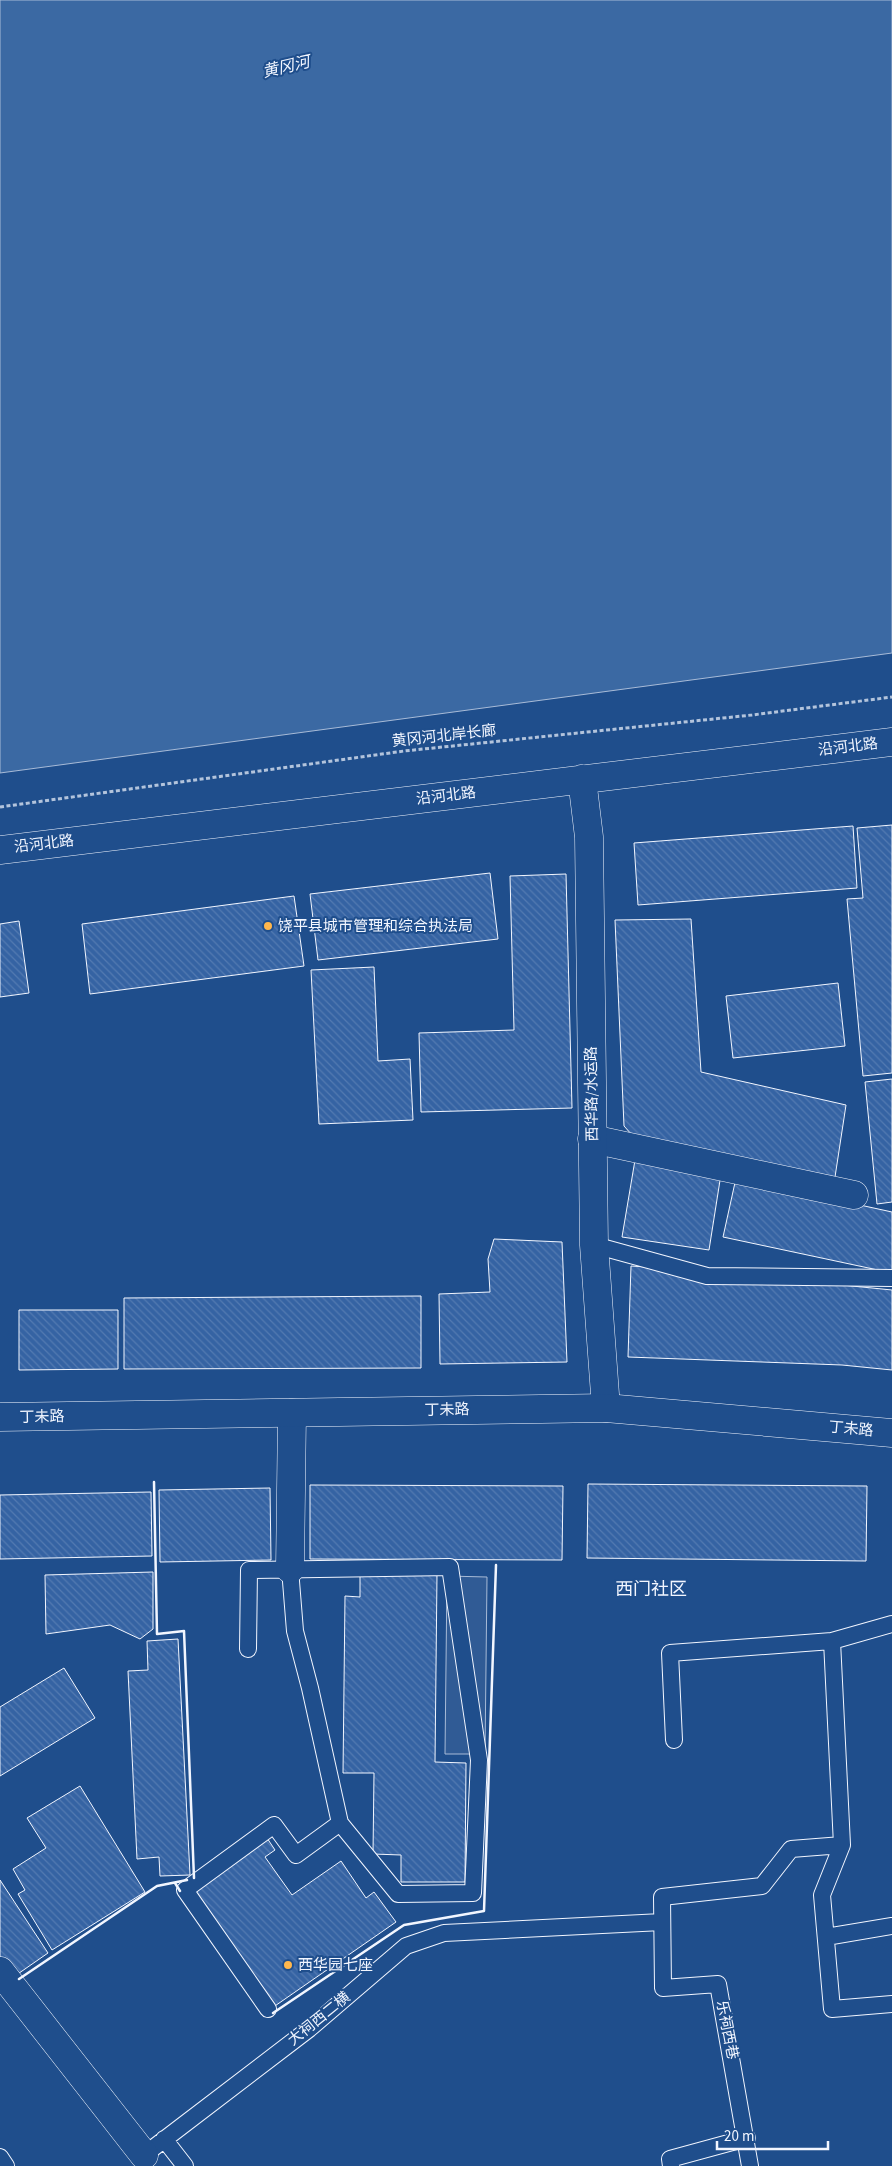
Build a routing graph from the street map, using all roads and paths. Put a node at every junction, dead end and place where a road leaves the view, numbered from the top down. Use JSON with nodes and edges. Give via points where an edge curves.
{"nodes":[{"id":1,"x":892,"y":697,"type":"edge"},
{"id":2,"x":892,"y":742,"type":"edge"},
{"id":3,"x":582,"y":779,"type":"junction"},
{"id":4,"x":0,"y":807,"type":"edge"},
{"id":5,"x":0,"y":850,"type":"edge"},
{"id":6,"x":592,"y":1139,"type":"junction"},
{"id":7,"x":854,"y":1194,"type":"dead end"},
{"id":8,"x":594,"y":1245,"type":"junction"},
{"id":9,"x":892,"y":1278,"type":"edge"},
{"id":10,"x":606,"y":1408,"type":"junction"},
{"id":11,"x":292,"y":1413,"type":"junction"},
{"id":12,"x":0,"y":1417,"type":"edge"},
{"id":13,"x":892,"y":1433,"type":"edge"},
{"id":14,"x":290,"y":1569,"type":"junction"},
{"id":15,"x":892,"y":1624,"type":"edge"},
{"id":16,"x":832,"y":1641,"type":"junction"},
{"id":17,"x":248,"y":1649,"type":"dead end"},
{"id":18,"x":674,"y":1740,"type":"dead end"},
{"id":19,"x":340,"y":1823,"type":"junction"},
{"id":20,"x":842,"y":1845,"type":"junction"},
{"id":21,"x":662,"y":1922,"type":"junction"},
{"id":22,"x":892,"y":1926,"type":"edge"},
{"id":23,"x":826,"y":1937,"type":"junction"},
{"id":24,"x":0,"y":1971,"type":"edge"},
{"id":25,"x":892,"y":2004,"type":"edge"},
{"id":26,"x":268,"y":2009,"type":"dead end"},
{"id":27,"x":747,"y":2138,"type":"junction"},
{"id":28,"x":146,"y":2153,"type":"edge"},
{"id":29,"x":0,"y":2157,"type":"edge"},
{"id":30,"x":6,"y":2166,"type":"edge"},
{"id":31,"x":185,"y":2166,"type":"edge"},
{"id":32,"x":671,"y":2166,"type":"edge"},
{"id":33,"x":750,"y":2166,"type":"edge"}],
"edges":[{"from":1,"to":4,"type":"path","name":"黄冈河北岸长廊","via":[[404,751]]},
{"from":2,"to":3,"type":"street","name":"沿河北路"},
{"from":3,"to":5,"type":"street","name":"沿河北路"},
{"from":3,"to":6,"type":"street","name":"西华路/水运路","via":[[589,837]]},
{"from":6,"to":7,"type":"street"},
{"from":6,"to":8,"type":"street","name":"西华路/水运路"},
{"from":8,"to":9,"type":"lane","via":[[707,1276]]},
{"from":8,"to":10,"type":"street","name":"西华路/水运路"},
{"from":10,"to":11,"type":"street","name":"丁未路"},
{"from":10,"to":13,"type":"street","name":"丁未路"},
{"from":11,"to":12,"type":"street","name":"丁未路"},
{"from":11,"to":14,"type":"street"},
{"from":14,"to":17,"type":"lane","via":[[248,1570]]},
{"from":14,"to":19,"type":"lane","via":[[294,1631]]},
{"from":14,"to":19,"type":"lane","via":[[450,1567],[479,1760],[472,1893],[398,1894]]},
{"from":15,"to":16,"type":"lane"},
{"from":16,"to":18,"type":"lane","via":[[670,1653]]},
{"from":16,"to":20,"type":"lane"},
{"from":19,"to":26,"type":"lane","via":[[296,1855],[274,1825],[185,1890]]},
{"from":20,"to":21,"type":"lane","via":[[790,1849],[762,1886],[662,1897]]},
{"from":20,"to":23,"type":"lane","via":[[822,1895]]},
{"from":21,"to":27,"type":"lane","name":"乐祠西巷","via":[[663,1988],[718,1984]]},
{"from":21,"to":28,"type":"lane","name":"大祠西二横","via":[[444,1933],[406,1946],[309,2029]]},
{"from":22,"to":23,"type":"lane"},
{"from":23,"to":25,"type":"lane","via":[[832,2009]]},
{"from":24,"to":28,"type":"street"},
{"from":27,"to":32,"type":"lane","via":[[670,2159]]},
{"from":27,"to":33,"type":"lane","name":"乐祠西巷"},
{"from":28,"to":31,"type":"lane"},
{"from":29,"to":30,"type":"lane"}]}
